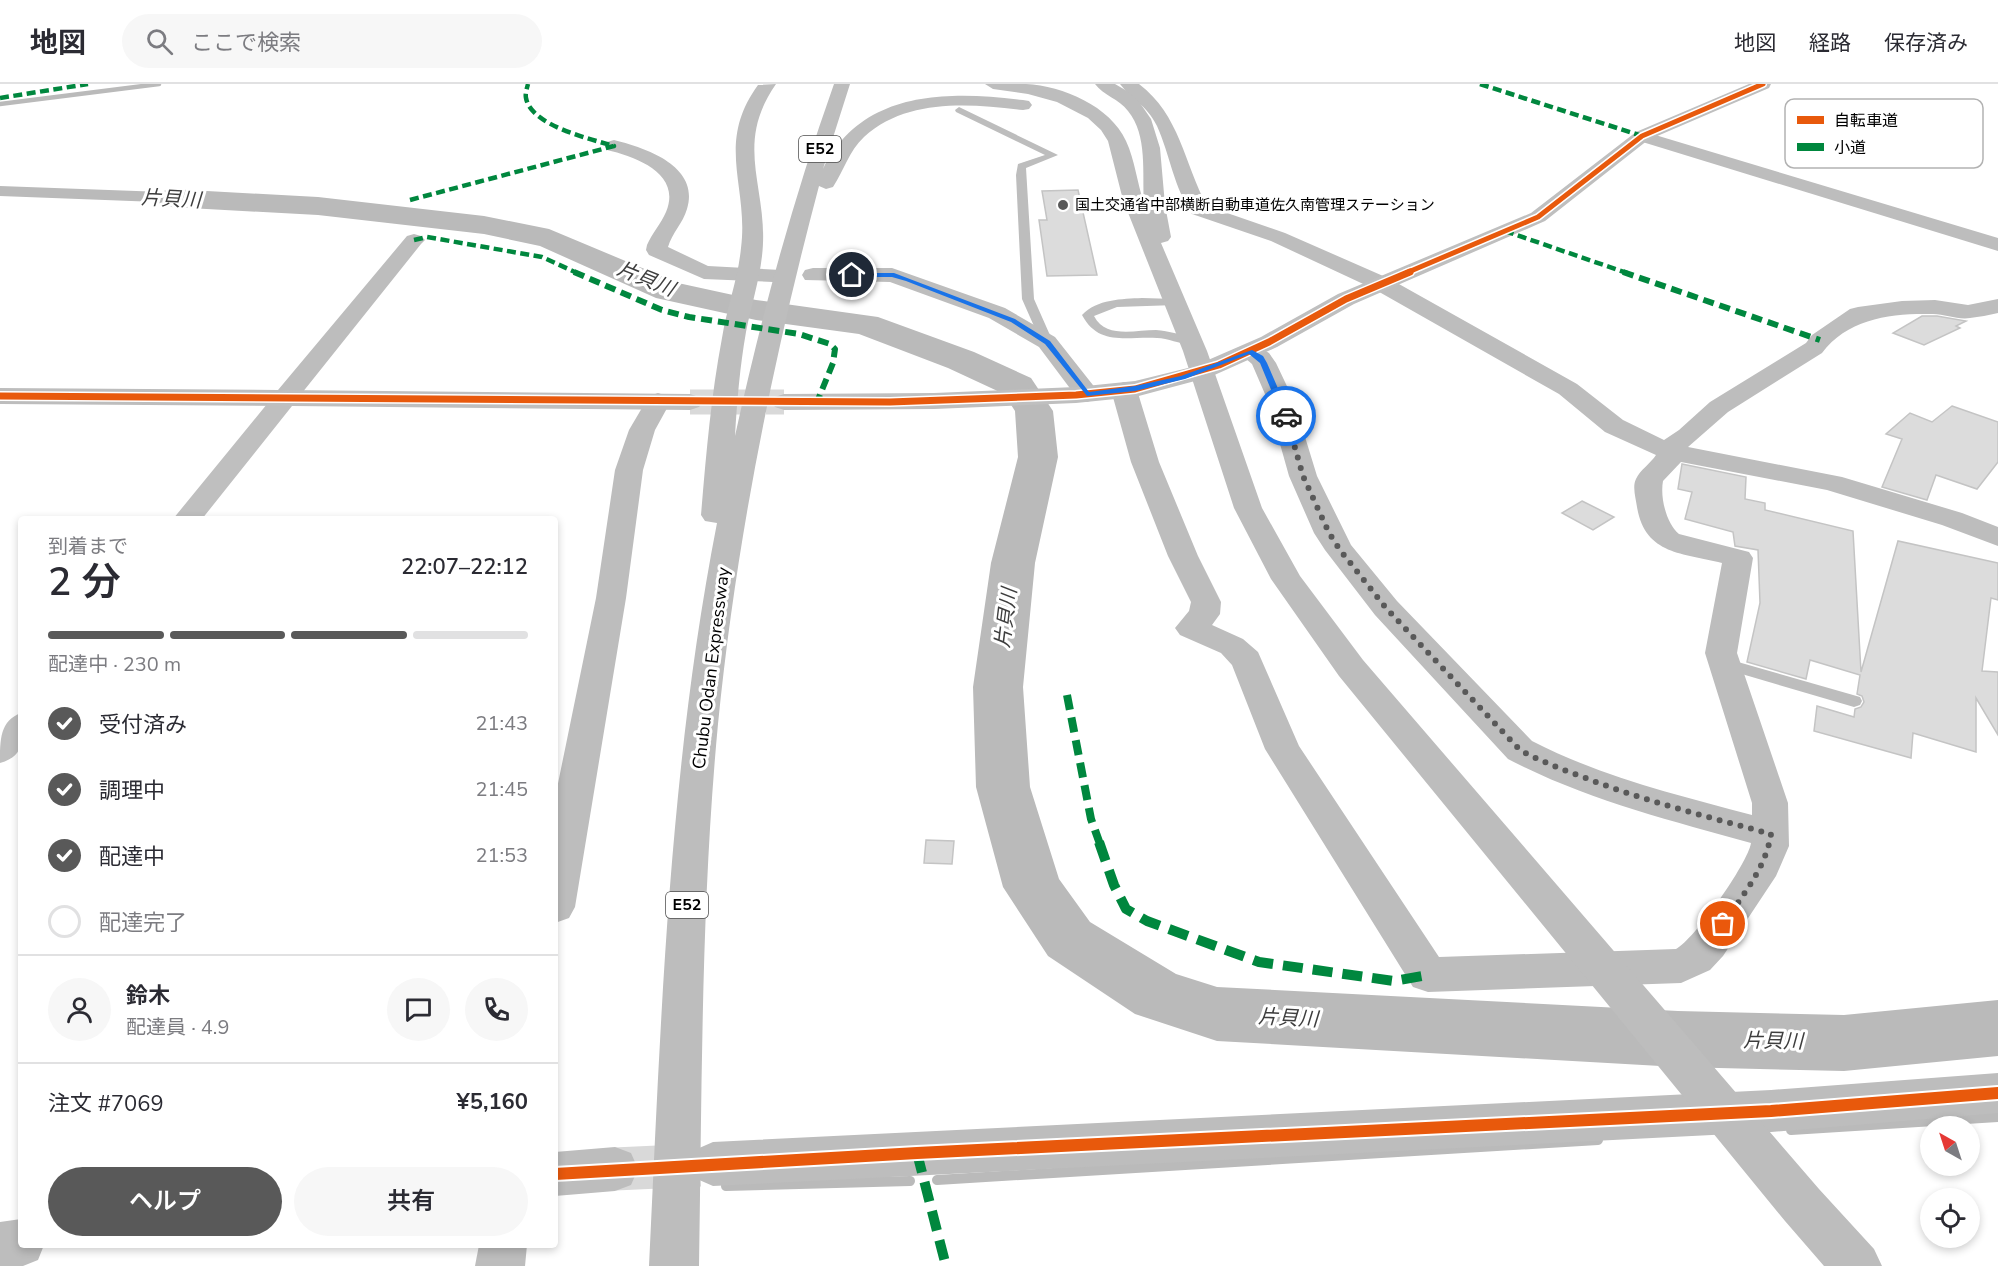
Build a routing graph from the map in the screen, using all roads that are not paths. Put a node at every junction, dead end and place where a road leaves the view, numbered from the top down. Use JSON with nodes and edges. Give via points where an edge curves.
{"nodes":[{"id":1,"x":768,"y":84,"type":"edge"},
{"id":2,"x":842,"y":84,"type":"edge"},
{"id":3,"x":993,"y":84,"type":"edge"},
{"id":4,"x":1027,"y":84,"type":"edge"},
{"id":5,"x":1103,"y":84,"type":"edge"},
{"id":6,"x":1128,"y":84,"type":"edge"},
{"id":7,"x":1762,"y":84,"type":"edge"},
{"id":8,"x":959,"y":110,"type":"dead end"},
{"id":9,"x":1058,"y":116,"type":"dead end"},
{"id":10,"x":1642,"y":136,"type":"junction"},
{"id":11,"x":1096,"y":143,"type":"dead end"},
{"id":12,"x":614,"y":146,"type":"dead end"},
{"id":13,"x":1132,"y":200,"type":"junction"},
{"id":14,"x":1154,"y":201,"type":"junction"},
{"id":15,"x":414,"y":240,"type":"dead end"},
{"id":16,"x":1998,"y":245,"type":"edge"},
{"id":17,"x":792,"y":277,"type":"junction"},
{"id":18,"x":1382,"y":284,"type":"junction"},
{"id":19,"x":1176,"y":303,"type":"junction"},
{"id":20,"x":1998,"y":306,"type":"edge"},
{"id":21,"x":1968,"y":312,"type":"junction"},
{"id":22,"x":1998,"y":326,"type":"edge"},
{"id":23,"x":1047,"y":342,"type":"junction"},
{"id":24,"x":1192,"y":346,"type":"junction"},
{"id":25,"x":1250,"y":352,"type":"junction"},
{"id":26,"x":1124,"y":390,"type":"junction"},
{"id":27,"x":1081,"y":395,"type":"junction"},
{"id":28,"x":0,"y":396,"type":"edge"},
{"id":29,"x":285,"y":398,"type":"junction"},
{"id":30,"x":674,"y":402,"type":"joint"},
{"id":31,"x":784,"y":402,"type":"tunnel mouth"},
{"id":32,"x":1671,"y":452,"type":"junction"},
{"id":33,"x":189,"y":516,"type":"edge"},
{"id":34,"x":1998,"y":537,"type":"edge"},
{"id":35,"x":711,"y":649,"type":"junction"},
{"id":36,"x":1724,"y":663,"type":"junction"},
{"id":37,"x":1854,"y":701,"type":"dead end"},
{"id":38,"x":18,"y":729,"type":"edge"},
{"id":39,"x":0,"y":751,"type":"edge"},
{"id":40,"x":1771,"y":834,"type":"junction"},
{"id":41,"x":558,"y":888,"type":"edge"},
{"id":42,"x":1998,"y":1093,"type":"edge"},
{"id":43,"x":713,"y":1164,"type":"tunnel mouth"},
{"id":44,"x":615,"y":1169,"type":"tunnel mouth"},
{"id":45,"x":558,"y":1174,"type":"edge"},
{"id":46,"x":1793,"y":1193,"type":"junction"},
{"id":47,"x":18,"y":1243,"type":"edge"},
{"id":48,"x":0,"y":1246,"type":"edge"},
{"id":49,"x":503,"y":1248,"type":"edge"},
{"id":50,"x":500,"y":1266,"type":"edge"},
{"id":51,"x":674,"y":1266,"type":"edge"},
{"id":52,"x":1845,"y":1266,"type":"edge"},
{"id":53,"x":1857,"y":1266,"type":"edge"}],
"edges":[{"from":1,"to":35,"type":"main road","via":[[751,110],[742,145],[753,245],[735,334],[714,519]]},
{"from":2,"to":17,"type":"main road","number":"E52","via":[[816,163]]},
{"from":3,"to":13,"type":"main road","via":[[1062,98],[1104,122],[1117,141]]},
{"from":4,"to":14,"type":"main road","via":[[1086,101],[1116,120],[1131,140]]},
{"from":5,"to":14,"type":"main road","via":[[1129,100],[1143,118],[1151,139]]},
{"from":6,"to":18,"type":"main road","via":[[1152,103],[1165,121],[1175,156],[1199,210],[1278,237]]},
{"from":7,"to":10,"type":"street"},
{"from":8,"to":23,"type":"lane","via":[[1053,155],[1021,166],[1028,299]]},
{"from":9,"to":17,"type":"main road","via":[[1022,104],[959,100],[913,106],[867,124],[839,152]]},
{"from":10,"to":16,"type":"main road"},
{"from":10,"to":18,"type":"street","via":[[1538,217]]},
{"from":11,"to":13,"type":"main road","via":[[1119,173]]},
{"from":12,"to":17,"type":"main road","via":[[658,163],[675,179],[681,198],[657,250],[704,272]]},
{"from":13,"to":19,"type":"main road"},
{"from":14,"to":19,"type":"main road"},
{"from":15,"to":29,"type":"main road"},
{"from":17,"to":23,"type":"main road","via":[[892,275],[997,313]]},
{"from":17,"to":35,"type":"main road","name":"Chubu Odan Expressway","number":"E52","via":[[753,412]]},
{"from":18,"to":25,"type":"street","via":[[1346,299]]},
{"from":18,"to":32,"type":"main road","via":[[1561,385],[1631,436]]},
{"from":19,"to":24,"type":"main road"},
{"from":19,"to":24,"type":"lane","via":[[1112,304],[1100,306],[1088,315],[1091,323],[1109,334],[1159,334]]},
{"from":20,"to":21,"type":"main road"},
{"from":21,"to":22,"type":"main road"},
{"from":21,"to":32,"type":"main road","via":[[1935,307],[1858,314],[1814,348],[1719,407]]},
{"from":23,"to":27,"type":"main road"},
{"from":24,"to":46,"type":"main road","via":[[1248,508],[1304,606],[1351,668]]},
{"from":25,"to":26,"type":"street","via":[[1202,372]]},
{"from":25,"to":40,"type":"main road","via":[[1264,363],[1281,401],[1303,476],[1340,550],[1386,608],[1520,750],[1605,786]]},
{"from":26,"to":27,"type":"street"},
{"from":26,"to":40,"type":"main road","via":[[1145,462],[1206,602],[1204,614],[1191,628],[1232,646],[1246,660],[1283,749],[1428,975],[1681,966],[1710,944],[1762,866]]},
{"from":27,"to":31,"type":"street"},
{"from":28,"to":29,"type":"main road"},
{"from":29,"to":30,"type":"street"},
{"from":29,"to":33,"type":"street"},
{"from":30,"to":41,"type":"main road","via":[[642,430],[629,470],[611,598]]},
{"from":32,"to":34,"type":"main road","via":[[1832,483]]},
{"from":32,"to":36,"type":"main road","via":[[1648,484],[1661,535],[1738,558],[1721,653]]},
{"from":35,"to":51,"type":"main road","name":"Chubu Odan Expressway","number":"E52","via":[[686,929]]},
{"from":36,"to":37,"type":"lane"},
{"from":36,"to":40,"type":"main road","via":[[1770,803]]},
{"from":38,"to":39,"type":"street"},
{"from":42,"to":43,"type":"main road","via":[[1771,1112]]},
{"from":44,"to":45,"type":"main road"},
{"from":46,"to":52,"type":"main road"},
{"from":46,"to":53,"type":"main road"},
{"from":47,"to":48,"type":"main road"},
{"from":49,"to":50,"type":"main road"}]}
